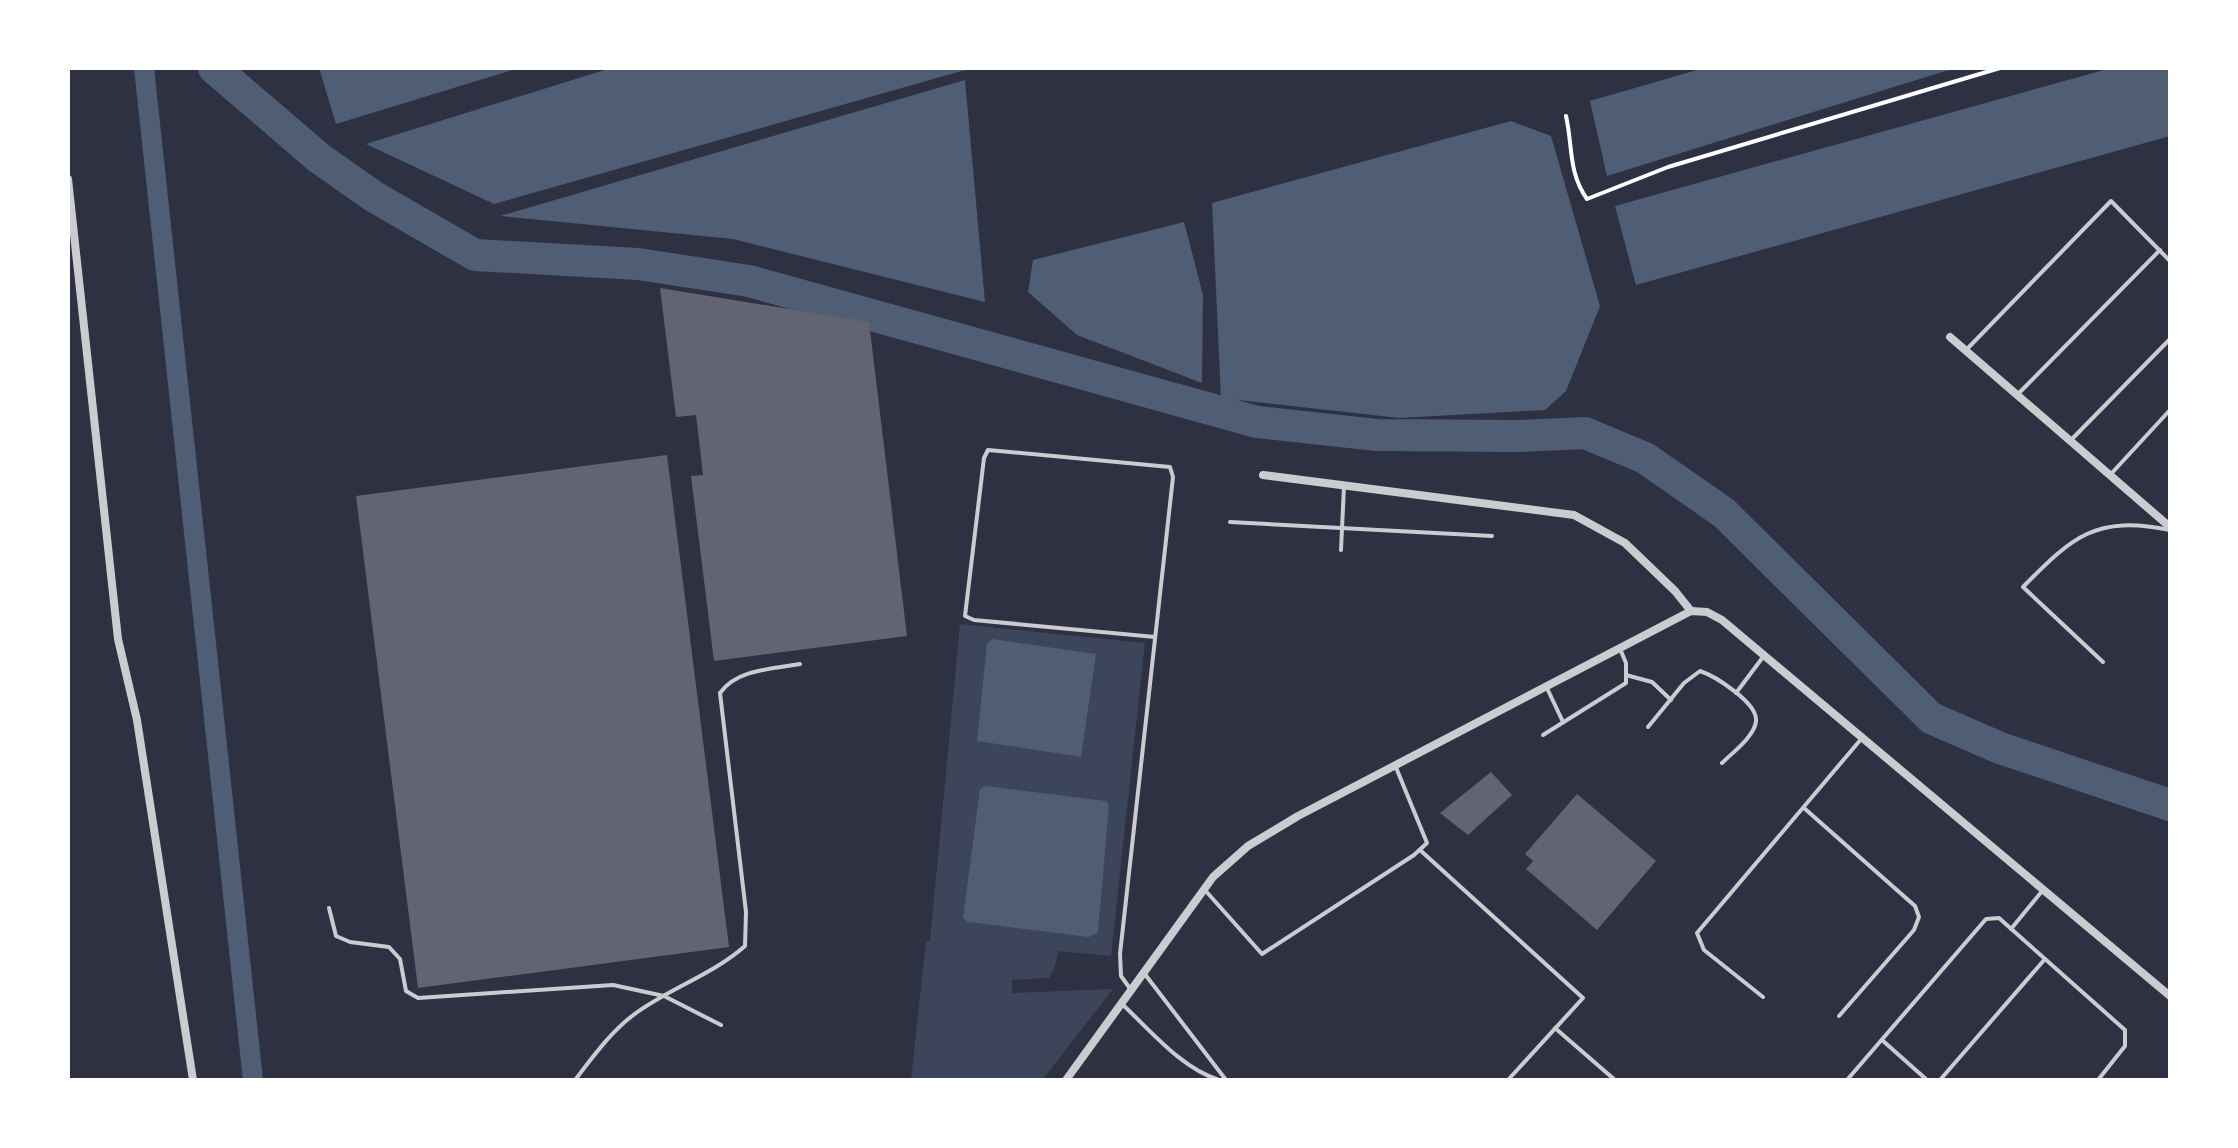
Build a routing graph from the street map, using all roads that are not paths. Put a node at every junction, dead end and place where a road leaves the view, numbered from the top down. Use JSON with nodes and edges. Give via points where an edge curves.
{"nodes":[{"id":1,"x":68,"y":179,"type":"edge"},
{"id":2,"x":2160,"y":250,"type":"junction"},
{"id":3,"x":2170,"y":261,"type":"edge"},
{"id":4,"x":1950,"y":337,"type":"dead end"},
{"id":5,"x":2170,"y":339,"type":"edge"},
{"id":6,"x":1966,"y":351,"type":"junction"},
{"id":7,"x":2017,"y":395,"type":"junction"},
{"id":8,"x":2170,"y":410,"type":"edge"},
{"id":9,"x":2070,"y":441,"type":"junction"},
{"id":10,"x":2110,"y":475,"type":"junction"},
{"id":11,"x":1263,"y":476,"type":"dead end"},
{"id":12,"x":1344,"y":486,"type":"junction"},
{"id":13,"x":1230,"y":522,"type":"dead end"},
{"id":14,"x":1342,"y":528,"type":"junction"},
{"id":15,"x":2170,"y":529,"type":"edge"},
{"id":16,"x":1492,"y":536,"type":"dead end"},
{"id":17,"x":1341,"y":550,"type":"dead end"},
{"id":18,"x":1691,"y":611,"type":"junction"},
{"id":19,"x":1155,"y":637,"type":"junction"},
{"id":20,"x":1620,"y":647,"type":"junction"},
{"id":21,"x":1764,"y":656,"type":"junction"},
{"id":22,"x":2103,"y":662,"type":"dead end"},
{"id":23,"x":800,"y":664,"type":"dead end"},
{"id":24,"x":1626,"y":674,"type":"junction"},
{"id":25,"x":1546,"y":686,"type":"junction"},
{"id":26,"x":1736,"y":693,"type":"junction"},
{"id":27,"x":1671,"y":700,"type":"junction"},
{"id":28,"x":1563,"y":722,"type":"junction"},
{"id":29,"x":1648,"y":727,"type":"dead end"},
{"id":30,"x":1544,"y":735,"type":"dead end"},
{"id":31,"x":1862,"y":738,"type":"junction"},
{"id":32,"x":1722,"y":764,"type":"dead end"},
{"id":33,"x":1396,"y":765,"type":"junction"},
{"id":34,"x":1804,"y":808,"type":"junction"},
{"id":35,"x":1420,"y":850,"type":"junction"},
{"id":36,"x":1204,"y":888,"type":"junction"},
{"id":37,"x":2043,"y":889,"type":"junction"},
{"id":38,"x":329,"y":908,"type":"dead end"},
{"id":39,"x":2011,"y":929,"type":"junction"},
{"id":40,"x":2045,"y":959,"type":"junction"},
{"id":41,"x":1144,"y":973,"type":"junction"},
{"id":42,"x":1132,"y":991,"type":"junction"},
{"id":43,"x":664,"y":996,"type":"junction"},
{"id":44,"x":2170,"y":996,"type":"edge"},
{"id":45,"x":1763,"y":997,"type":"dead end"},
{"id":46,"x":1122,"y":1004,"type":"junction"},
{"id":47,"x":1839,"y":1016,"type":"dead end"},
{"id":48,"x":721,"y":1025,"type":"dead end"},
{"id":49,"x":1555,"y":1028,"type":"junction"},
{"id":50,"x":1882,"y":1040,"type":"junction"},
{"id":51,"x":193,"y":1080,"type":"edge"},
{"id":52,"x":575,"y":1080,"type":"edge"},
{"id":53,"x":1066,"y":1080,"type":"edge"},
{"id":54,"x":1222,"y":1080,"type":"edge"},
{"id":55,"x":1508,"y":1080,"type":"edge"},
{"id":56,"x":1615,"y":1080,"type":"edge"},
{"id":57,"x":1847,"y":1080,"type":"edge"},
{"id":58,"x":1926,"y":1080,"type":"edge"},
{"id":59,"x":1940,"y":1080,"type":"edge"},
{"id":60,"x":2098,"y":1080,"type":"edge"}],
"edges":[{"from":1,"to":51,"type":"street","via":[[118,638],[138,720]]},
{"from":2,"to":3,"type":"lane"},
{"from":2,"to":6,"type":"lane","via":[[2110,201]]},
{"from":2,"to":7,"type":"lane"},
{"from":4,"to":6,"type":"street"},
{"from":5,"to":9,"type":"lane"},
{"from":6,"to":7,"type":"street"},
{"from":7,"to":9,"type":"street"},
{"from":8,"to":10,"type":"lane"},
{"from":9,"to":10,"type":"street"},
{"from":10,"to":15,"type":"street"},
{"from":11,"to":12,"type":"street"},
{"from":12,"to":14,"type":"lane"},
{"from":12,"to":18,"type":"street","via":[[1574,515],[1625,543]]},
{"from":13,"to":14,"type":"lane"},
{"from":14,"to":16,"type":"lane"},
{"from":14,"to":17,"type":"lane"},
{"from":15,"to":22,"type":"lane","via":[[2103,528],[2063,546],[2024,587]]},
{"from":18,"to":20,"type":"street"},
{"from":18,"to":21,"type":"street","via":[[1722,620]]},
{"from":19,"to":19,"type":"lane","via":[[965,616],[988,450],[1170,467]]},
{"from":19,"to":42,"type":"lane","via":[[1120,954],[1121,976]]},
{"from":20,"to":24,"type":"lane"},
{"from":20,"to":25,"type":"street"},
{"from":21,"to":26,"type":"lane"},
{"from":21,"to":31,"type":"street"},
{"from":23,"to":43,"type":"lane","via":[[745,674],[720,693],[746,912],[744,946],[728,962]]},
{"from":24,"to":27,"type":"lane","via":[[1652,682]]},
{"from":24,"to":28,"type":"lane","via":[[1626,683]]},
{"from":25,"to":28,"type":"lane"},
{"from":25,"to":33,"type":"street"},
{"from":26,"to":27,"type":"lane","via":[[1700,671]]},
{"from":26,"to":32,"type":"lane","via":[[1757,719]]},
{"from":27,"to":29,"type":"lane"},
{"from":28,"to":30,"type":"lane"},
{"from":31,"to":34,"type":"lane"},
{"from":31,"to":37,"type":"street"},
{"from":33,"to":35,"type":"lane","via":[[1427,844]]},
{"from":33,"to":36,"type":"street","via":[[1248,846]]},
{"from":34,"to":45,"type":"lane","via":[[1698,933],[1704,950]]},
{"from":34,"to":47,"type":"lane","via":[[1916,906],[1919,918]]},
{"from":35,"to":36,"type":"lane","via":[[1262,954]]},
{"from":35,"to":49,"type":"lane","via":[[1583,998]]},
{"from":36,"to":41,"type":"street"},
{"from":37,"to":39,"type":"lane"},
{"from":37,"to":44,"type":"street"},
{"from":38,"to":43,"type":"lane","via":[[336,936],[389,947],[400,960],[406,991],[418,998],[613,985]]},
{"from":39,"to":40,"type":"lane"},
{"from":39,"to":50,"type":"lane","via":[[1999,918],[1986,919]]},
{"from":40,"to":59,"type":"lane"},
{"from":40,"to":60,"type":"lane","via":[[2125,1030],[2125,1046]]},
{"from":41,"to":42,"type":"street"},
{"from":41,"to":54,"type":"lane"},
{"from":42,"to":46,"type":"street"},
{"from":43,"to":48,"type":"lane"},
{"from":43,"to":52,"type":"lane","via":[[603,1043]]},
{"from":46,"to":53,"type":"street"},
{"from":46,"to":54,"type":"lane","via":[[1203,1076]]},
{"from":49,"to":55,"type":"lane"},
{"from":49,"to":56,"type":"lane"},
{"from":50,"to":57,"type":"lane"},
{"from":50,"to":58,"type":"lane"}]}
